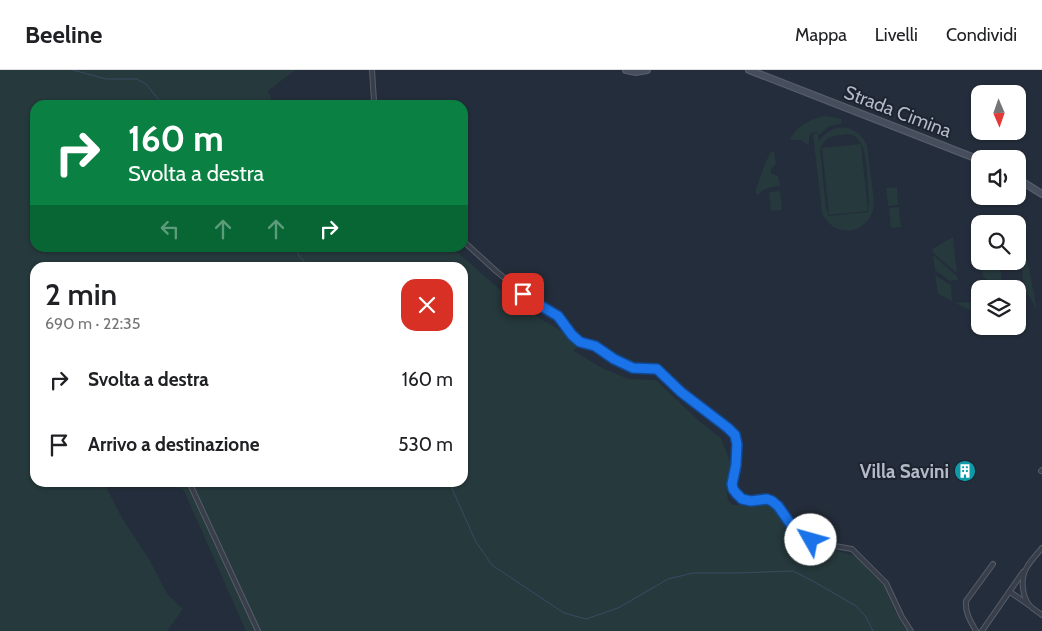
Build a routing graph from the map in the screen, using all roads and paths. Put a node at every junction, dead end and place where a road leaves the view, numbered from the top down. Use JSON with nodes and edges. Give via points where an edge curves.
{"nodes":[{"id":1,"x":372,"y":70,"type":"edge"},
{"id":2,"x":626,"y":70,"type":"edge"},
{"id":3,"x":647,"y":70,"type":"edge"},
{"id":4,"x":750,"y":70,"type":"edge"},
{"id":5,"x":374,"y":100,"type":"edge"},
{"id":6,"x":971,"y":156,"type":"edge"},
{"id":7,"x":1026,"y":184,"type":"edge"},
{"id":8,"x":1042,"y":194,"type":"edge"},
{"id":9,"x":468,"y":245,"type":"edge"},
{"id":10,"x":190,"y":487,"type":"edge"},
{"id":11,"x":1042,"y":548,"type":"edge"},
{"id":12,"x":993,"y":564,"type":"dead end"},
{"id":13,"x":1026,"y":568,"type":"junction"},
{"id":14,"x":1010,"y":592,"type":"junction"},
{"id":15,"x":1030,"y":606,"type":"junction"},
{"id":16,"x":1042,"y":615,"type":"edge"},
{"id":17,"x":258,"y":631,"type":"edge"},
{"id":18,"x":911,"y":631,"type":"edge"},
{"id":19,"x":976,"y":631,"type":"edge"},
{"id":20,"x":982,"y":631,"type":"edge"}],
"edges":[{"from":1,"to":5,"type":"street"},
{"from":2,"to":3,"type":"main road"},
{"from":4,"to":6,"type":"main road","name":"Strada Cimina"},
{"from":7,"to":8,"type":"main road"},
{"from":9,"to":18,"type":"street","via":[[531,300],[558,316],[580,342],[595,346],[633,368],[657,369],[728,428],[735,435],[737,444],[732,484],[736,493],[742,499],[772,501],[801,535],[823,544],[852,548],[886,583]]},
{"from":10,"to":17,"type":"street"},
{"from":11,"to":13,"type":"street"},
{"from":12,"to":19,"type":"street","via":[[966,600],[967,614]]},
{"from":13,"to":14,"type":"street"},
{"from":13,"to":15,"type":"street","via":[[1023,590]]},
{"from":14,"to":15,"type":"street"},
{"from":14,"to":20,"type":"street"},
{"from":15,"to":16,"type":"street"}]}
